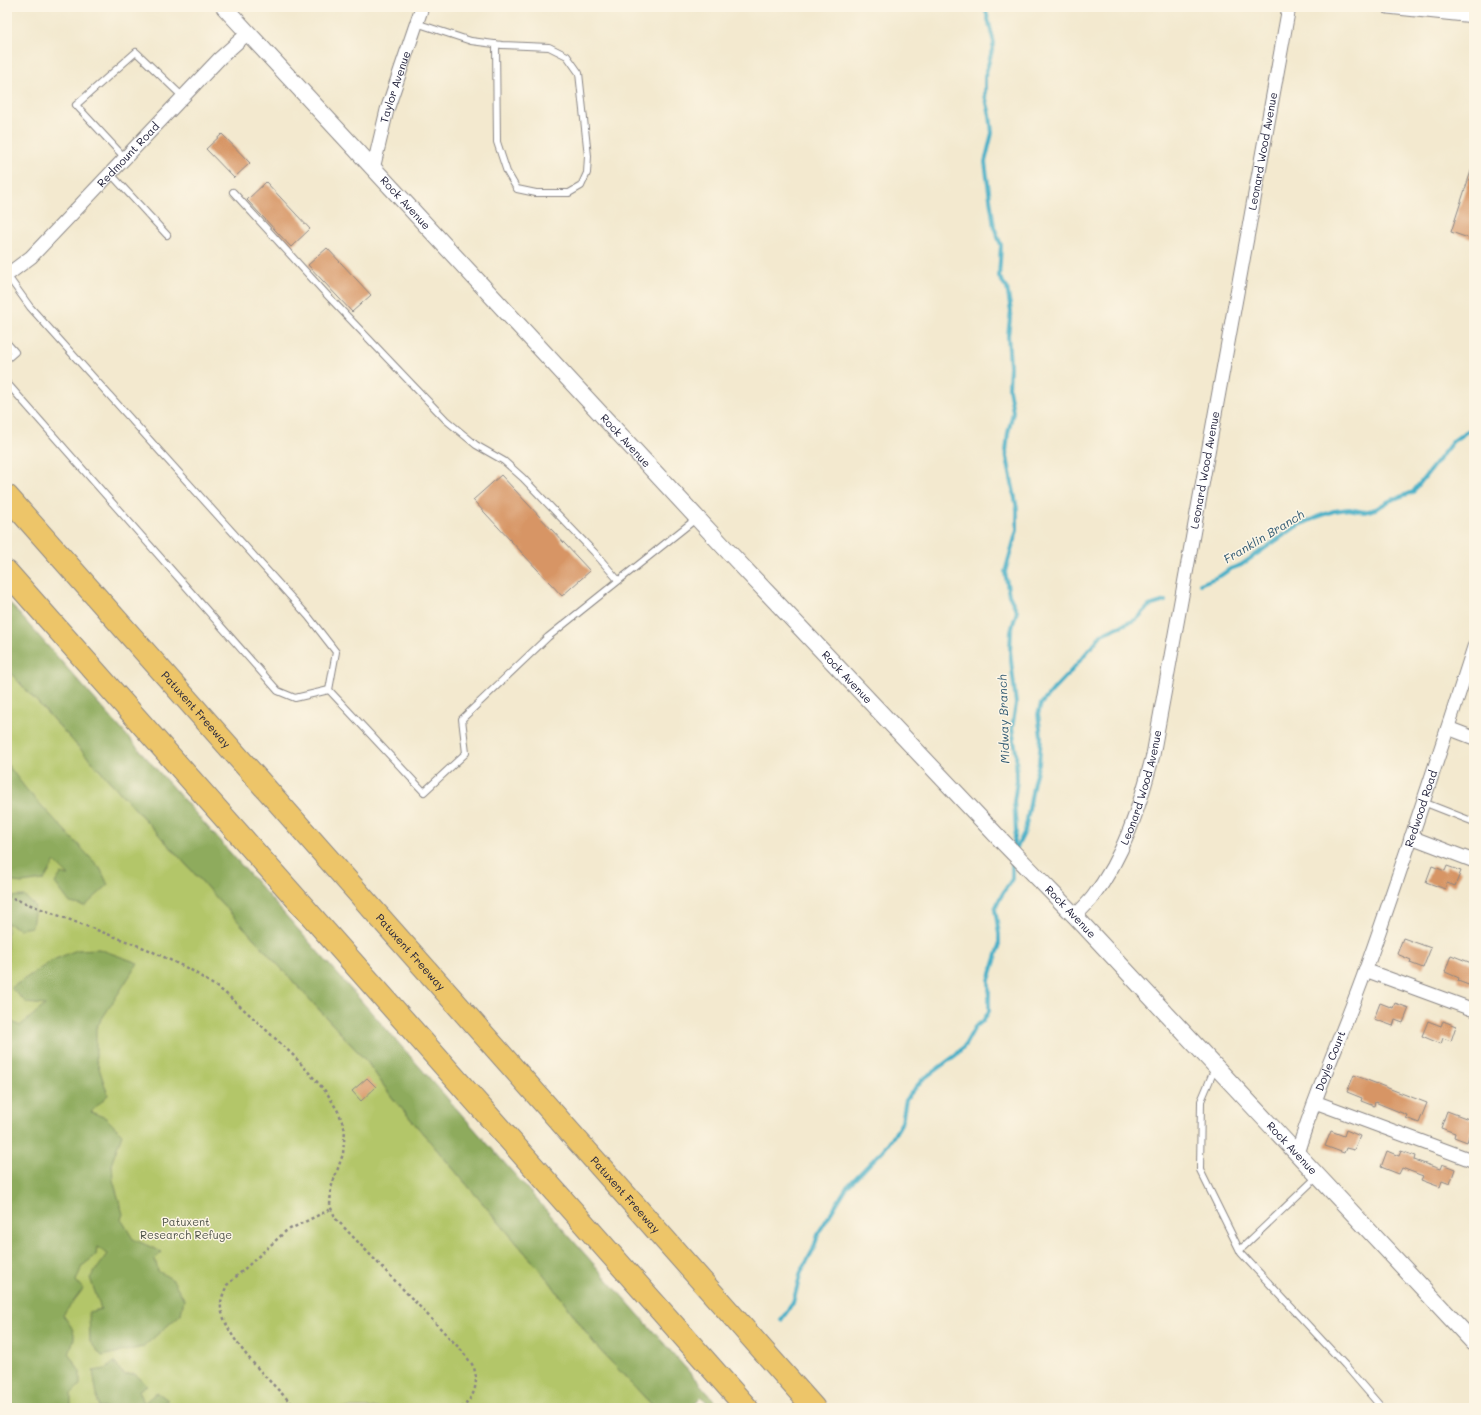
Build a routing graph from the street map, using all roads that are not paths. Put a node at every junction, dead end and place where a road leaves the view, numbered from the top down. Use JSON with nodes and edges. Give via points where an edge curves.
{"nodes":[{"id":1,"x":224,"y":7,"type":"edge"},
{"id":2,"x":422,"y":7,"type":"edge"},
{"id":3,"x":1289,"y":7,"type":"edge"},
{"id":4,"x":1388,"y":7,"type":"edge"},
{"id":5,"x":1474,"y":16,"type":"edge"},
{"id":6,"x":416,"y":23,"type":"junction"},
{"id":7,"x":248,"y":33,"type":"junction"},
{"id":8,"x":496,"y":44,"type":"junction"},
{"id":9,"x":183,"y":97,"type":"junction"},
{"id":10,"x":124,"y":158,"type":"junction"},
{"id":11,"x":373,"y":169,"type":"junction"},
{"id":12,"x":110,"y":173,"type":"junction"},
{"id":13,"x":233,"y":192,"type":"dead end"},
{"id":14,"x":167,"y":235,"type":"dead end"},
{"id":15,"x":7,"y":275,"type":"edge"},
{"id":16,"x":7,"y":343,"type":"edge"},
{"id":17,"x":7,"y":360,"type":"edge"},
{"id":18,"x":7,"y":383,"type":"edge"},
{"id":19,"x":7,"y":496,"type":"edge"},
{"id":20,"x":697,"y":518,"type":"junction"},
{"id":21,"x":7,"y":572,"type":"edge"},
{"id":22,"x":618,"y":580,"type":"junction"},
{"id":23,"x":1474,"y":647,"type":"edge"},
{"id":24,"x":329,"y":690,"type":"junction"},
{"id":25,"x":1448,"y":728,"type":"junction"},
{"id":26,"x":1474,"y":738,"type":"edge"},
{"id":27,"x":1423,"y":802,"type":"junction"},
{"id":28,"x":1474,"y":822,"type":"edge"},
{"id":29,"x":1411,"y":837,"type":"junction"},
{"id":30,"x":1474,"y":861,"type":"edge"},
{"id":31,"x":1075,"y":916,"type":"junction"},
{"id":32,"x":1366,"y":970,"type":"junction"},
{"id":33,"x":1474,"y":1010,"type":"edge"},
{"id":34,"x":1216,"y":1066,"type":"junction"},
{"id":35,"x":1315,"y":1102,"type":"junction"},
{"id":36,"x":1299,"y":1146,"type":"junction"},
{"id":37,"x":1474,"y":1161,"type":"edge"},
{"id":38,"x":1318,"y":1176,"type":"junction"},
{"id":39,"x":1240,"y":1250,"type":"junction"},
{"id":40,"x":1474,"y":1343,"type":"edge"},
{"id":41,"x":747,"y":1408,"type":"edge"},
{"id":42,"x":814,"y":1408,"type":"edge"},
{"id":43,"x":1382,"y":1408,"type":"edge"}],
"edges":[{"from":1,"to":7,"type":"street","name":"Rock Avenue"},
{"from":2,"to":6,"type":"street","name":"Taylor Avenue"},
{"from":3,"to":31,"type":"street","name":"Leonard Wood Avenue","via":[[1153,755],[1137,810],[1117,858],[1092,898]]},
{"from":4,"to":5,"type":"street"},
{"from":6,"to":8,"type":"lane","via":[[471,41]]},
{"from":6,"to":11,"type":"street","name":"Taylor Avenue","via":[[387,110]]},
{"from":7,"to":9,"type":"street","name":"Redmount Road"},
{"from":7,"to":11,"type":"street","name":"Rock Avenue"},
{"from":8,"to":8,"type":"lane","via":[[549,47],[567,56],[579,73],[588,156],[587,173],[581,186],[569,192],[536,193],[517,189],[507,172],[497,142]]},
{"from":9,"to":10,"type":"street","name":"Redmount Road"},
{"from":9,"to":10,"type":"lane","via":[[136,52],[76,105]]},
{"from":10,"to":12,"type":"street","name":"Redmount Road"},
{"from":11,"to":20,"type":"street","name":"Rock Avenue"},
{"from":12,"to":14,"type":"lane"},
{"from":12,"to":15,"type":"street","name":"Redmount Road","via":[[31,257]]},
{"from":13,"to":22,"type":"lane","via":[[446,420],[476,445],[504,461],[523,478]]},
{"from":15,"to":24,"type":"lane","via":[[30,307],[318,628],[336,652]]},
{"from":16,"to":17,"type":"lane","via":[[15,352]]},
{"from":18,"to":24,"type":"lane","via":[[278,691],[295,698]]},
{"from":19,"to":42,"type":"highway","name":"Patuxent Freeway"},
{"from":20,"to":22,"type":"lane"},
{"from":20,"to":31,"type":"street","name":"Rock Avenue"},
{"from":21,"to":41,"type":"highway"},
{"from":22,"to":24,"type":"lane","via":[[548,637],[462,719],[466,753],[424,792]]},
{"from":23,"to":25,"type":"street","name":"Redwood Road"},
{"from":25,"to":26,"type":"street"},
{"from":25,"to":27,"type":"street","name":"Redwood Road"},
{"from":27,"to":28,"type":"lane"},
{"from":27,"to":29,"type":"street","name":"Redwood Road"},
{"from":29,"to":30,"type":"street"},
{"from":29,"to":32,"type":"street","name":"Redwood Road"},
{"from":31,"to":34,"type":"street","name":"Rock Avenue"},
{"from":32,"to":33,"type":"street"},
{"from":32,"to":35,"type":"street","name":"Doyle Court"},
{"from":34,"to":36,"type":"street","name":"Rock Avenue"},
{"from":34,"to":39,"type":"lane","via":[[1202,1101],[1200,1170]]},
{"from":35,"to":36,"type":"street"},
{"from":35,"to":37,"type":"street","name":"Doyle Court"},
{"from":36,"to":38,"type":"street","name":"Rock Avenue"},
{"from":38,"to":39,"type":"lane"},
{"from":38,"to":40,"type":"street","name":"Rock Avenue"},
{"from":39,"to":43,"type":"lane"}]}
